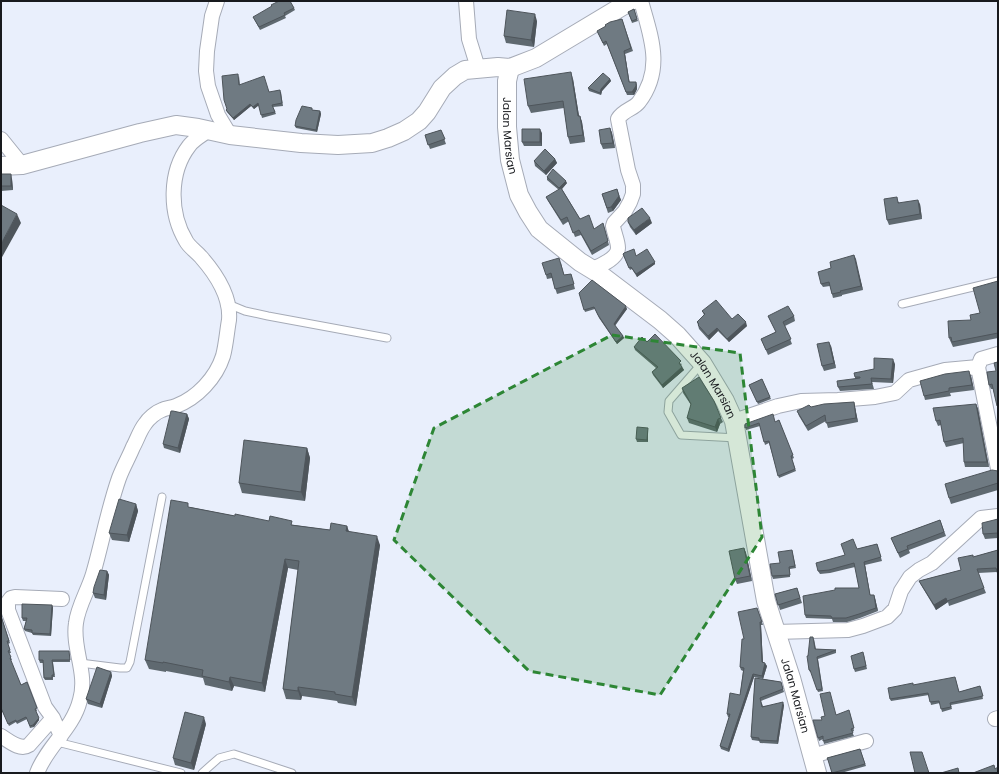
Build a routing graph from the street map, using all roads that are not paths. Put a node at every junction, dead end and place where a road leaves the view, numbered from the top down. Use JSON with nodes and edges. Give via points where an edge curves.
{"nodes":[{"id":1,"x":217,"y":1,"type":"edge"},
{"id":2,"x":466,"y":1,"type":"edge"},
{"id":3,"x":631,"y":1,"type":"edge"},
{"id":4,"x":640,"y":1,"type":"edge"},
{"id":5,"x":478,"y":68,"type":"junction"},
{"id":6,"x":510,"y":68,"type":"junction"},
{"id":7,"x":209,"y":130,"type":"junction"},
{"id":8,"x":230,"y":135,"type":"junction"},
{"id":9,"x":1,"y":138,"type":"edge"},
{"id":10,"x":22,"y":165,"type":"junction"},
{"id":11,"x":1,"y":166,"type":"edge"},
{"id":12,"x":592,"y":269,"type":"junction"},
{"id":13,"x":998,"y":281,"type":"edge"},
{"id":14,"x":228,"y":304,"type":"junction"},
{"id":15,"x":902,"y":304,"type":"dead end"},
{"id":16,"x":387,"y":338,"type":"dead end"},
{"id":17,"x":998,"y":354,"type":"edge"},
{"id":18,"x":702,"y":363,"type":"junction"},
{"id":19,"x":978,"y":367,"type":"junction"},
{"id":20,"x":734,"y":421,"type":"junction"},
{"id":21,"x":738,"y":438,"type":"junction"},
{"id":22,"x":998,"y":469,"type":"edge"},
{"id":23,"x":162,"y":497,"type":"dead end"},
{"id":24,"x":998,"y":516,"type":"edge"},
{"id":25,"x":62,"y":599,"type":"dead end"},
{"id":26,"x":775,"y":632,"type":"junction"},
{"id":27,"x":80,"y":663,"type":"junction"},
{"id":28,"x":53,"y":718,"type":"junction"},
{"id":29,"x":1,"y":736,"type":"edge"},
{"id":30,"x":59,"y":739,"type":"junction"},
{"id":31,"x":866,"y":741,"type":"dead end"},
{"id":32,"x":812,"y":756,"type":"junction"},
{"id":33,"x":37,"y":773,"type":"edge"},
{"id":34,"x":181,"y":773,"type":"edge"},
{"id":35,"x":202,"y":773,"type":"edge"},
{"id":36,"x":292,"y":773,"type":"edge"},
{"id":37,"x":817,"y":773,"type":"edge"}],
"edges":[{"from":1,"to":8,"type":"street","via":[[212,16],[206,71],[208,86],[218,115]]},
{"from":2,"to":5,"type":"street","via":[[469,39]]},
{"from":3,"to":6,"type":"street","via":[[536,58]]},
{"from":4,"to":12,"type":"street","via":[[655,62],[650,84],[642,98],[618,119],[633,194],[625,211],[613,226],[618,250],[616,254]]},
{"from":5,"to":6,"type":"street"},
{"from":5,"to":8,"type":"street","via":[[465,70],[455,76],[442,88],[419,121],[404,131],[372,143],[317,144]]},
{"from":6,"to":12,"type":"street","name":"Jalan Marsian","via":[[507,81],[507,127],[509,154],[519,195],[539,228]]},
{"from":7,"to":8,"type":"street"},
{"from":7,"to":10,"type":"street","via":[[176,125],[162,127]]},
{"from":7,"to":14,"type":"street","via":[[189,145],[177,167],[173,187],[174,206],[178,226],[186,242],[220,282]]},
{"from":9,"to":10,"type":"street"},
{"from":10,"to":11,"type":"street"},
{"from":12,"to":18,"type":"street","name":"Jalan Marsian","via":[[660,320]]},
{"from":13,"to":15,"type":"lane"},
{"from":14,"to":16,"type":"lane","via":[[268,316]]},
{"from":14,"to":27,"type":"street","via":[[229,317],[223,356],[215,373],[195,395],[175,407],[160,410],[144,424],[119,478],[97,560],[76,624],[75,637]]},
{"from":17,"to":19,"type":"street","via":[[981,359]]},
{"from":18,"to":20,"type":"street","name":"Jalan Marsian"},
{"from":18,"to":21,"type":"lane","via":[[670,399],[668,412],[680,435]]},
{"from":19,"to":20,"type":"street","via":[[945,370],[909,380],[895,393],[875,397],[801,401]]},
{"from":19,"to":22,"type":"street"},
{"from":20,"to":21,"type":"street","name":"Jalan Marsian"},
{"from":21,"to":26,"type":"street","name":"Jalan Marsian","via":[[766,601]]},
{"from":23,"to":27,"type":"lane","via":[[130,662],[126,668]]},
{"from":24,"to":26,"type":"street","via":[[981,518],[932,563],[910,576],[895,609],[887,617],[848,630]]},
{"from":25,"to":28,"type":"street","via":[[15,597],[8,602],[8,610],[45,707]]},
{"from":26,"to":32,"type":"street","name":"Jalan Marsian","via":[[791,678]]},
{"from":27,"to":30,"type":"street","via":[[81,698],[77,711]]},
{"from":28,"to":29,"type":"street","via":[[26,748]]},
{"from":28,"to":30,"type":"street"},
{"from":30,"to":33,"type":"street","via":[[43,759]]},
{"from":30,"to":34,"type":"lane"},
{"from":31,"to":32,"type":"street"},
{"from":32,"to":37,"type":"street","name":"Jalan Marsian"},
{"from":35,"to":36,"type":"lane","via":[[219,758],[234,754]]}]}
